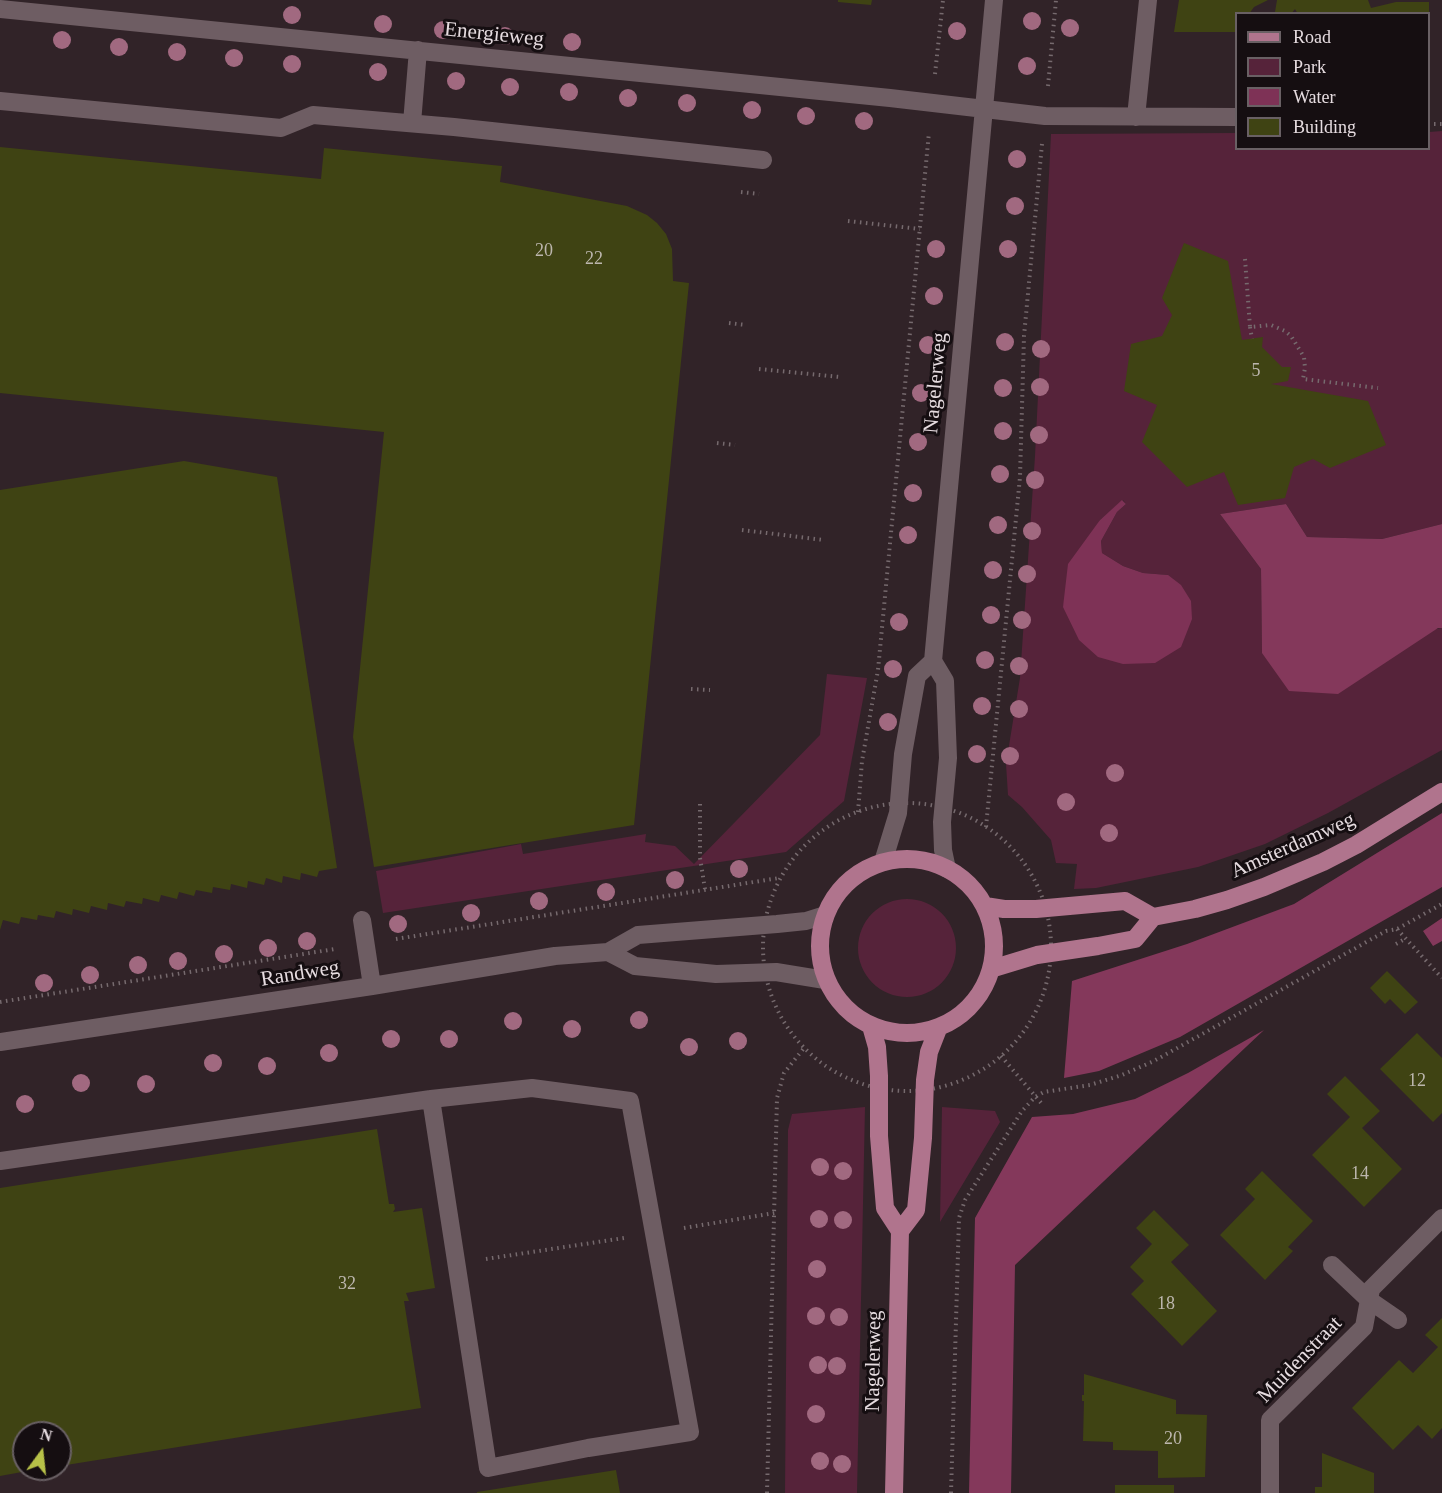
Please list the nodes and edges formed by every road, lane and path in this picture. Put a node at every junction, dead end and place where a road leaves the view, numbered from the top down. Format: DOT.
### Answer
graph roads {
  1 [pos="943,0"];
  2 [pos="994,0"];
  3 [pos="1056,0"];
  4 [pos="1148,0"];
  5 [pos="0,9"];
  6 [pos="418,50"];
  7 [pos="935,75"];
  8 [pos="1048,87"];
  9 [pos="0,101"];
  10 [pos="983,110"];
  11 [pos="1136,117"];
  12 [pos="1235,117"];
  13 [pos="412,123"];
  14 [pos="929,133"];
  15 [pos="1043,133"];
  16 [pos="763,160"];
  17 [pos="741,192"];
  18 [pos="759,194"];
  19 [pos="848,220"];
  20 [pos="920,229"];
  21 [pos="1245,259"];
  22 [pos="729,323"];
  23 [pos="746,325"];
  24 [pos="1250,327"];
  25 [pos="1252,339"];
  26 [pos="759,369"];
  27 [pos="840,377"];
  28 [pos="1378,388"];
  29 [pos="717,443"];
  30 [pos="735,445"];
  31 [pos="742,531"];
  32 [pos="824,540"];
  33 [pos="933,661"];
  34 [pos="692,689"];
  35 [pos="710,690"];
  36 [pos="1442,792"];
  37 [pos="700,804"];
  38 [pos="883,862"];
  39 [pos="947,868"];
  40 [pos="780,878"];
  41 [pos="705,890"];
  42 [pos="1041,894"];
  43 [pos="1442,904"];
  44 [pos="985,906"];
  45 [pos="767,911"];
  46 [pos="825,915"];
  47 [pos="1153,917"];
  48 [pos="362,920"];
  49 [pos="1397,929"];
  50 [pos="401,938"];
  51 [pos="1405,939"];
  52 [pos="1396,944"];
  53 [pos="330,950"];
  54 [pos="608,952"];
  55 [pos="991,969"];
  56 [pos="1049,970"];
  57 [pos="1442,978"];
  58 [pos="825,980"];
  59 [pos="372,986"];
  60 [pos="769,988"];
  61 [pos="0,1002"];
  62 [pos="871,1026"];
  63 [pos="938,1029"];
  64 [pos="0,1042"];
  65 [pos="804,1048"];
  66 [pos="1001,1056"];
  67 [pos="865,1085"];
  68 [pos="939,1088"];
  69 [pos="1035,1097"];
  70 [pos="431,1099"];
  71 [pos="1042,1104"];
  72 [pos="0,1161"];
  73 [pos="775,1213"];
  74 [pos="1442,1218"];
  75 [pos="900,1231"];
  76 [pos="654,1233"];
  77 [pos="456,1264"];
  78 [pos="1332,1265"];
  79 [pos="1369,1300"];
  80 [pos="1398,1320"];
  81 [pos="767,1493"];
  82 [pos="894,1493"];
  83 [pos="951,1493"];
  84 [pos="1270,1493"];
  1 -- 7 [label="path"];
  2 -- 10 [label="street, Nagelerweg"];
  3 -- 8 [label="path"];
  4 -- 11 [label="street"];
  5 -- 6 [label="street, Energieweg"];
  6 -- 10 [label="street, Energieweg"];
  6 -- 13 [label="street"];
  9 -- 13 [label="street"];
  10 -- 11 [label="street"];
  10 -- 33 [label="street, Nagelerweg"];
  11 -- 12 [label="street"];
  13 -- 16 [label="street"];
  14 -- 20 [label="path"];
  15 -- 42 [label="path"];
  17 -- 18 [label="path"];
  19 -- 20 [label="path"];
  20 -- 40 [label="path"];
  21 -- 24 [label="path"];
  22 -- 23 [label="path"];
  24 -- 25 [label="path"];
  24 -- 28 [label="path"];
  26 -- 27 [label="path"];
  29 -- 30 [label="path"];
  31 -- 32 [label="path"];
  33 -- 38 [label="street"];
  33 -- 39 [label="street, Nagelerweg"];
  34 -- 35 [label="path"];
  36 -- 47 [label="main road, Amsterdamweg"];
  37 -- 41 [label="path"];
  38 -- 39 [label="main road"];
  38 -- 46 [label="main road"];
  39 -- 44 [label="main road"];
  40 -- 41 [label="path"];
  40 -- 45 [label="path"];
  41 -- 50 [label="path"];
  43 -- 49 [label="path"];
  44 -- 47 [label="main road"];
  44 -- 55 [label="main road"];
  46 -- 54 [label="street, Randweg"];
  46 -- 58 [label="main road"];
  47 -- 55 [label="main road"];
  48 -- 59 [label="street"];
  49 -- 51 [label="path"];
  49 -- 69 [label="path"];
  51 -- 52 [label="path"];
  51 -- 57 [label="path"];
  53 -- 61 [label="path"];
  54 -- 58 [label="street"];
  54 -- 59 [label="street, Randweg"];
  55 -- 63 [label="main road"];
  56 -- 66 [label="path"];
  58 -- 62 [label="main road"];
  59 -- 64 [label="street, Randweg"];
  60 -- 65 [label="path"];
  62 -- 63 [label="main road"];
  62 -- 75 [label="main road"];
  63 -- 75 [label="main road"];
  65 -- 67 [label="path"];
  65 -- 73 [label="path"];
  66 -- 68 [label="path"];
  66 -- 69 [label="path"];
  69 -- 71 [label="path"];
  69 -- 83 [label="path"];
  70 -- 72 [label="street"];
  70 -- 76 [label="street"];
  70 -- 77 [label="street"];
  73 -- 76 [label="path"];
  73 -- 81 [label="path"];
  74 -- 79 [label="street, Muidenstraat"];
  75 -- 82 [label="main road, Nagelerweg"];
  76 -- 77 [label="path"];
  76 -- 77 [label="street"];
  78 -- 79 [label="street"];
  79 -- 80 [label="street"];
  79 -- 84 [label="street, Muidenstraat"];
}
